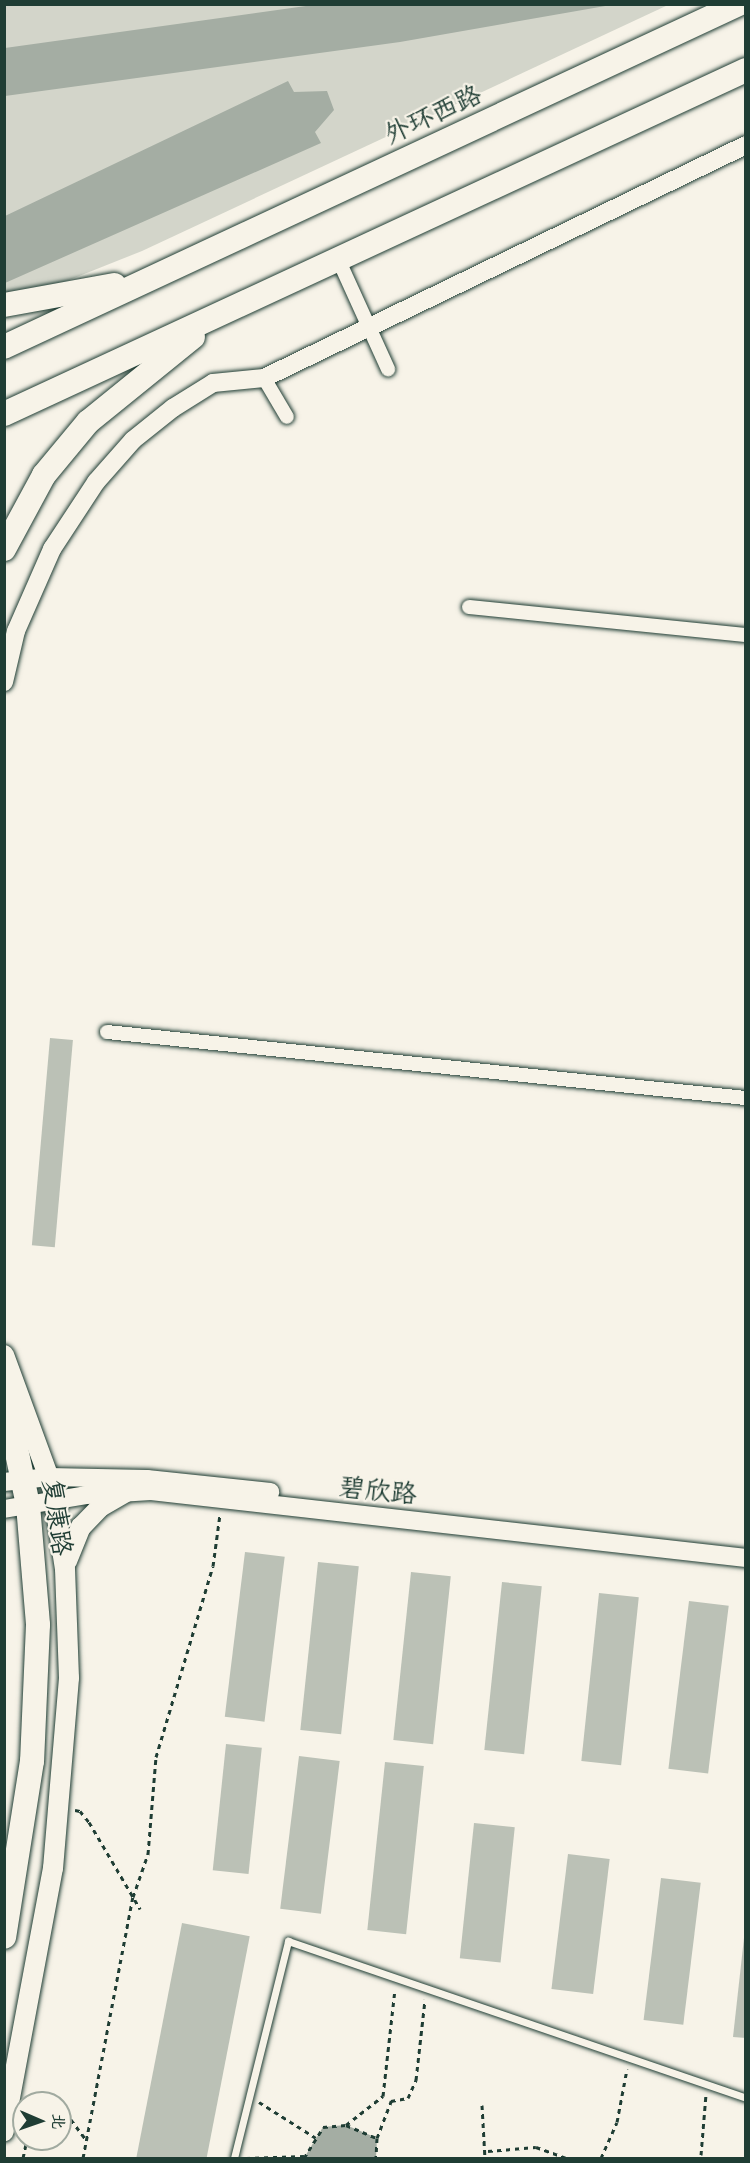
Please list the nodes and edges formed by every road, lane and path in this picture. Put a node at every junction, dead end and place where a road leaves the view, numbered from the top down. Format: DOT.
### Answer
graph roads {
  1 [pos="739,4"];
  2 [pos="746,70"];
  3 [pos="746,145"];
  4 [pos="339,261"];
  5 [pos="152,278"];
  6 [pos="4,306"];
  7 [pos="226,311"];
  8 [pos="366,327"];
  9 [pos="4,347"];
  10 [pos="388,369"];
  11 [pos="264,378"];
  12 [pos="4,414"];
  13 [pos="287,417"];
  14 [pos="4,549"];
  15 [pos="469,607"];
  16 [pos="746,635"];
  17 [pos="4,682"];
  18 [pos="107,1032"];
  19 [pos="746,1098"];
  20 [pos="4,1355"];
  21 [pos="4,1392"];
  22 [pos="52,1488"];
  23 [pos="126,1492"];
  24 [pos="15,1499"];
  25 [pos="222,1499"];
  26 [pos="746,1546"];
  27 [pos="746,1558"];
  28 [pos="65,1569"];
  29 [pos="80,1810"];
  30 [pos="133,1897"];
  31 [pos="140,1909"];
  32 [pos="4,1937"];
  33 [pos="397,1978"];
  34 [pos="426,1988"];
  35 [pos="629,2058"];
  36 [pos="706,2085"];
  37 [pos="383,2096"];
  38 [pos="249,2097"];
  39 [pos="746,2098"];
  40 [pos="391,2102"];
  41 [pos="482,2105"];
  42 [pos="72,2121"];
  43 [pos="346,2125"];
  44 [pos="4,2131"];
  45 [pos="316,2138"];
  46 [pos="377,2138"];
  47 [pos="87,2141"];
  48 [pos="488,2151"];
  49 [pos="701,2155"];
  50 [pos="304,2157"];
  51 [pos="83,2158"];
  52 [pos="234,2158"];
  53 [pos="241,2158"];
  54 [pos="376,2158"];
  55 [pos="485,2158"];
  56 [pos="566,2158"];
  57 [pos="601,2158"];
  1 -- 5 [label="highway, 外环西路"];
  2 -- 4 [label="highway"];
  3 -- 8 [label="street"];
  4 -- 7 [label="highway"];
  4 -- 8 [label="street"];
  5 -- 6 [label="highway"];
  5 -- 9 [label="highway"];
  7 -- 12 [label="highway"];
  7 -- 14 [label="highway"];
  8 -- 10 [label="street"];
  8 -- 11 [label="street"];
  11 -- 13 [label="street"];
  11 -- 17 [label="street"];
  15 -- 16 [label="street"];
  18 -- 19 [label="street"];
  20 -- 22 [label="main road"];
  21 -- 24 [label="highway, 复康路"];
  22 -- 23 [label="street, 碧欣路"];
  22 -- 24 [label="street, 碧欣路"];
  22 -- 24 [label="street, 碧欣路"];
  22 -- 26 [label="street, 碧欣路"];
  22 -- 28 [label="main road"];
  23 -- 25 [label="street, 碧欣路"];
  23 -- 28 [label="main road"];
  24 -- 32 [label="highway, 复康路"];
  25 -- 27 [label="street, 碧欣路"];
  25 -- 30 [label="path"];
  28 -- 44 [label="main road"];
  29 -- 30 [label="path"];
  30 -- 31 [label="path"];
  30 -- 47 [label="path"];
  33 -- 34 [label="lane"];
  33 -- 37 [label="path"];
  33 -- 38 [label="lane"];
  34 -- 35 [label="lane"];
  34 -- 40 [label="path"];
  35 -- 36 [label="lane"];
  35 -- 57 [label="path"];
  36 -- 39 [label="lane"];
  36 -- 49 [label="path"];
  37 -- 40 [label="path"];
  37 -- 43 [label="path"];
  38 -- 45 [label="path"];
  38 -- 52 [label="lane"];
  40 -- 46 [label="path"];
  41 -- 48 [label="path"];
  42 -- 47 [label="path"];
  43 -- 45 [label="path"];
  43 -- 46 [label="path"];
  45 -- 50 [label="path"];
  46 -- 54 [label="path"];
  47 -- 51 [label="path"];
  48 -- 55 [label="path"];
  48 -- 56 [label="path"];
  50 -- 53 [label="path"];
}
